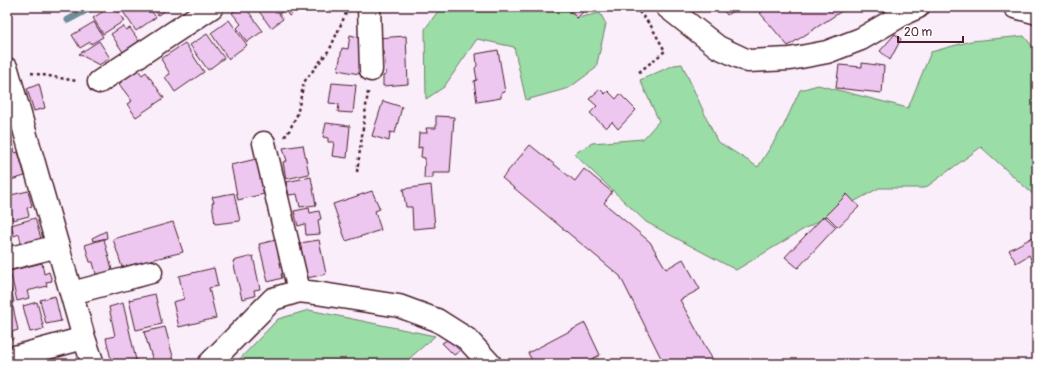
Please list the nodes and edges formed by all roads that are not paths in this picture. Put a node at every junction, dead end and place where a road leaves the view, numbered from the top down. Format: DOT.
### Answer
graph roads {
  1 [pos="212,7"];
  2 [pos="369,7"];
  3 [pos="667,7"];
  4 [pos="918,7"];
  5 [pos="1015,7"];
  6 [pos="1037,13"];
  7 [pos="371,70"];
  8 [pos="17,71"];
  9 [pos="99,82"];
  10 [pos="14,124"];
  11 [pos="264,143"];
  12 [pos="58,246"];
  13 [pos="7,259"];
  14 [pos="151,272"];
  15 [pos="299,291"];
  16 [pos="72,293"];
  17 [pos="84,338"];
  18 [pos="7,359"];
  19 [pos="93,364"];
  20 [pos="209,364"];
  21 [pos="490,364"];
  1 -- 9 [label="street"];
  2 -- 7 [label="street"];
  3 -- 4 [label="street"];
  5 -- 6 [label="street"];
  8 -- 10 [label="street"];
  10 -- 12 [label="street"];
  11 -- 15 [label="street"];
  12 -- 13 [label="street"];
  12 -- 16 [label="street"];
  14 -- 16 [label="street"];
  15 -- 20 [label="street"];
  15 -- 21 [label="street"];
  16 -- 17 [label="street"];
  17 -- 18 [label="street"];
  17 -- 19 [label="street"];
}
